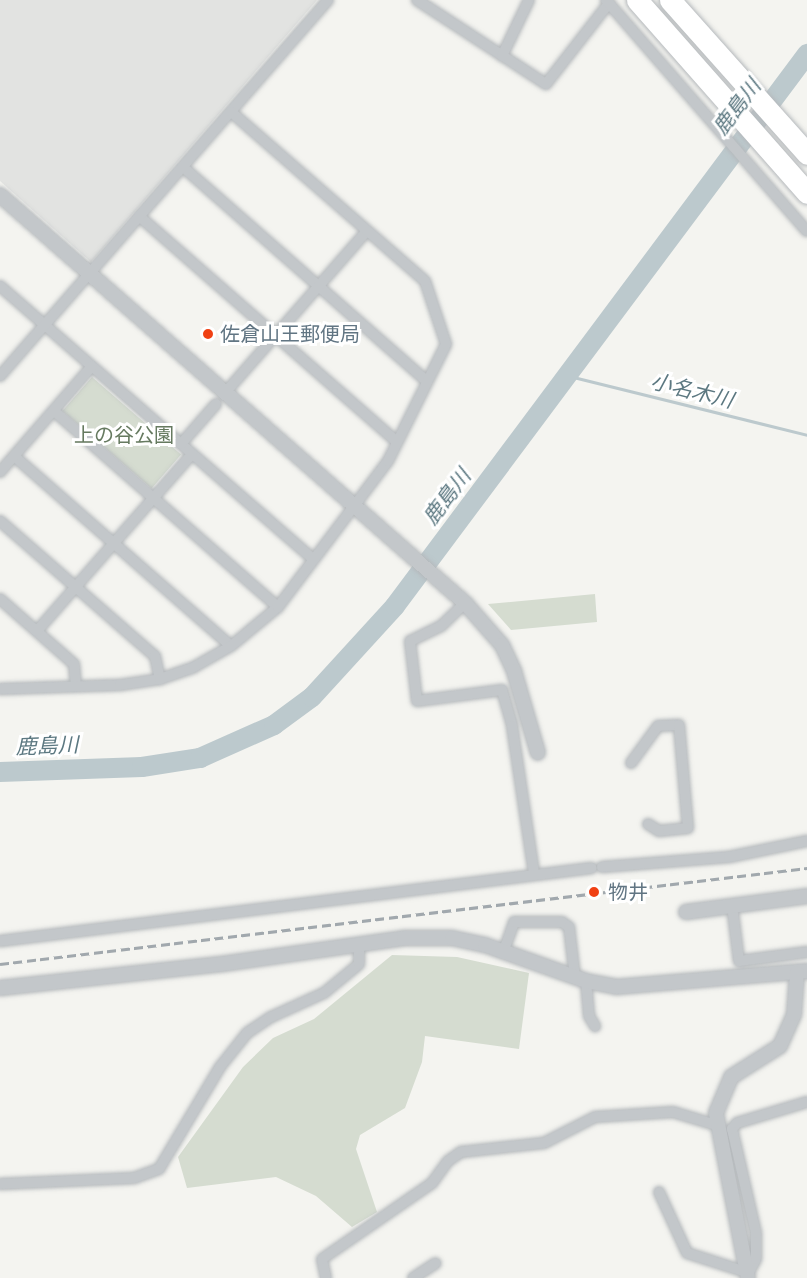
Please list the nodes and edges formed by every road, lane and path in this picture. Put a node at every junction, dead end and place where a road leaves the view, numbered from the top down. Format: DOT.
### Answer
graph roads {
  1 [pos="328,0"];
  2 [pos="417,0"];
  3 [pos="529,0"];
  4 [pos="637,0"];
  5 [pos="670,0"];
  6 [pos="608,2"];
  7 [pos="502,56"];
  8 [pos="231,112"];
  9 [pos="807,154"];
  10 [pos="183,167"];
  11 [pos="807,193"];
  12 [pos="0,195"];
  13 [pos="139,216"];
  14 [pos="367,231"];
  15 [pos="807,231"];
  16 [pos="89,273"];
  17 [pos="0,286"];
  18 [pos="319,286"];
  19 [pos="45,325"];
  20 [pos="275,336"];
  21 [pos="92,366"];
  22 [pos="0,376"];
  23 [pos="428,381"];
  24 [pos="225,393"];
  25 [pos="216,404"];
  26 [pos="54,411"];
  27 [pos="397,442"];
  28 [pos="181,444"];
  29 [pos="192,454"];
  30 [pos="14,456"];
  31 [pos="0,472"];
  32 [pos="153,498"];
  33 [pos="352,504"];
  34 [pos="0,521"];
  35 [pos="114,544"];
  36 [pos="313,560"];
  37 [pos="76,587"];
  38 [pos="0,598"];
  39 [pos="465,603"];
  40 [pos="278,607"];
  41 [pos="37,631"];
  42 [pos="231,646"];
  43 [pos="160,679"];
  44 [pos="76,685"];
  45 [pos="0,689"];
  46 [pos="538,753"];
  47 [pos="631,764"];
  48 [pos="648,824"];
  49 [pos="807,841"];
  50 [pos="534,873"];
  51 [pos="807,896"];
  52 [pos="732,905"];
  53 [pos="686,912"];
  54 [pos="0,941"];
  55 [pos="359,943"];
  56 [pos="504,950"];
  57 [pos="807,952"];
  58 [pos="802,972"];
  59 [pos="581,979"];
  60 [pos="0,988"];
  61 [pos="595,1026"];
  62 [pos="807,1102"];
  63 [pos="624,1104"];
  64 [pos="612,1115"];
  65 [pos="717,1125"];
  66 [pos="0,1184"];
  67 [pos="659,1192"];
  68 [pos="436,1263"];
  69 [pos="747,1275"];
  70 [pos="326,1278"];
  71 [pos="413,1278"];
  1 -- 8 [label="street"];
  2 -- 7 [label="street"];
  3 -- 7 [label="street"];
  4 -- 11 [label="highway"];
  5 -- 9 [label="highway"];
  6 -- 7 [label="street"];
  6 -- 15 [label="street"];
  8 -- 10 [label="street"];
  8 -- 14 [label="street"];
  10 -- 13 [label="street"];
  10 -- 18 [label="street"];
  12 -- 16 [label="street"];
  13 -- 16 [label="street"];
  13 -- 20 [label="street"];
  14 -- 18 [label="street"];
  14 -- 23 [label="street"];
  16 -- 19 [label="street"];
  16 -- 24 [label="street"];
  17 -- 19 [label="street"];
  18 -- 20 [label="street"];
  18 -- 23 [label="street"];
  19 -- 21 [label="street"];
  19 -- 22 [label="street"];
  20 -- 24 [label="street"];
  20 -- 27 [label="street"];
  21 -- 26 [label="street"];
  21 -- 28 [label="street"];
  23 -- 27 [label="street"];
  24 -- 33 [label="street"];
  25 -- 28 [label="street"];
  26 -- 30 [label="street"];
  26 -- 32 [label="street"];
  27 -- 33 [label="street"];
  28 -- 29 [label="street"];
  29 -- 32 [label="street"];
  29 -- 36 [label="street"];
  30 -- 31 [label="street"];
  30 -- 35 [label="street"];
  32 -- 35 [label="street"];
  32 -- 40 [label="street"];
  33 -- 36 [label="street"];
  33 -- 39 [label="street"];
  34 -- 37 [label="street"];
  35 -- 37 [label="street"];
  35 -- 42 [label="street"];
  36 -- 40 [label="street"];
  37 -- 41 [label="street"];
  37 -- 43 [label="street"];
  38 -- 41 [label="street"];
  39 -- 46 [label="street"];
  39 -- 50 [label="street"];
  40 -- 42 [label="street"];
  41 -- 44 [label="street"];
  42 -- 43 [label="street"];
  43 -- 44 [label="street"];
  44 -- 45 [label="street"];
  47 -- 48 [label="street"];
  49 -- 50 [label="street"];
  50 -- 54 [label="street"];
  51 -- 52 [label="street"];
  52 -- 53 [label="street"];
  52 -- 57 [label="street"];
  55 -- 56 [label="street"];
  55 -- 60 [label="street"];
  55 -- 66 [label="street"];
  56 -- 59 [label="street"];
  56 -- 59 [label="street"];
  58 -- 59 [label="street"];
  58 -- 65 [label="street"];
  59 -- 61 [label="street"];
  62 -- 69 [label="street"];
  63 -- 64 [label="street"];
  64 -- 65 [label="street"];
  64 -- 70 [label="street"];
  65 -- 69 [label="street"];
  67 -- 69 [label="street"];
  68 -- 71 [label="street"];
}
